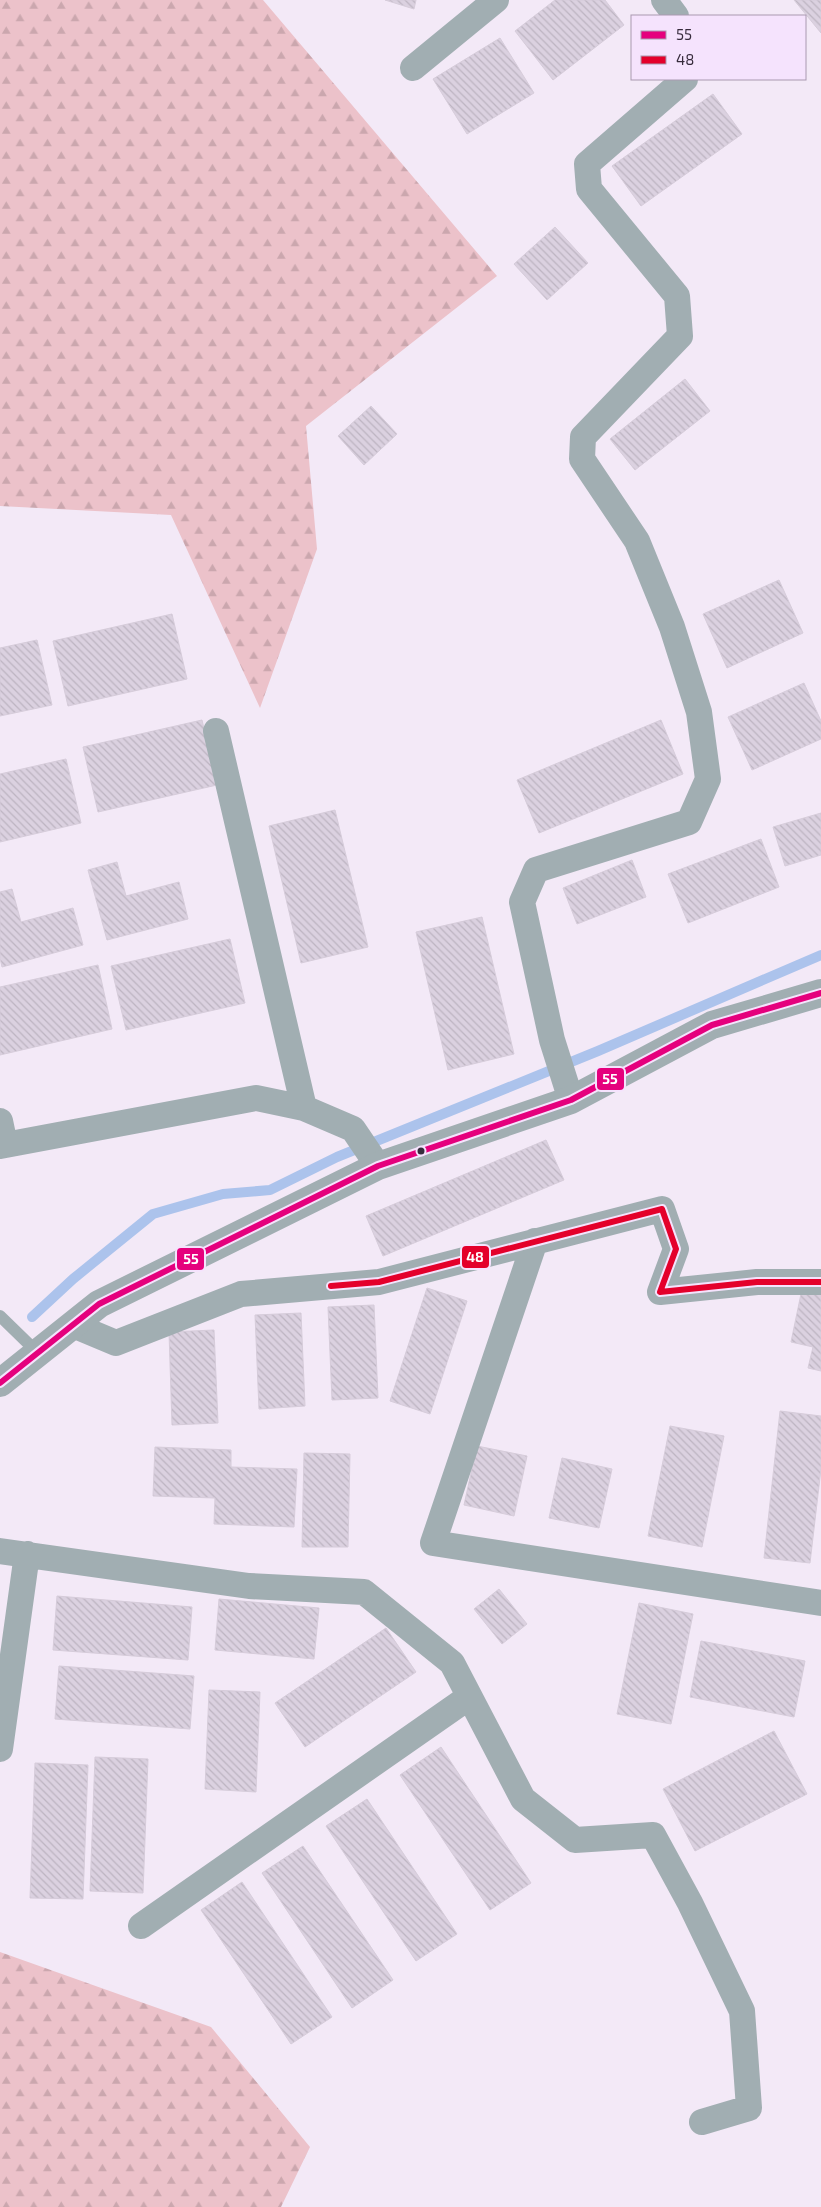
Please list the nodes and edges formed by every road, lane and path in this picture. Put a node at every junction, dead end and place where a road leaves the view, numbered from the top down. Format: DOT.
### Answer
graph roads {
  1 [pos="496,0"];
  2 [pos="664,0"];
  3 [pos="675,15"];
  4 [pos="413,68"];
  5 [pos="684,80"];
  6 [pos="216,731"];
  7 [pos="821,994"];
  8 [pos="571,1100"];
  9 [pos="304,1108"];
  10 [pos="2,1137"];
  11 [pos="377,1165"];
  12 [pos="535,1241"];
  13 [pos="821,1282"];
  14 [pos="0,1316"];
  15 [pos="73,1325"];
  16 [pos="38,1353"];
  17 [pos="0,1383"];
  18 [pos="0,1550"];
  19 [pos="27,1554"];
  20 [pos="821,1602"];
  21 [pos="469,1697"];
  22 [pos="0,1750"];
  23 [pos="141,1926"];
  24 [pos="702,2122"];
  1 -- 4 [label="street"];
  2 -- 3 [label="street"];
  5 -- 8 [label="street"];
  6 -- 9 [label="street"];
  7 -- 8 [label="street"];
  8 -- 11 [label="street"];
  9 -- 10 [label="street"];
  9 -- 11 [label="street"];
  11 -- 15 [label="street"];
  12 -- 13 [label="street"];
  12 -- 15 [label="street"];
  12 -- 20 [label="street"];
  14 -- 16 [label="lane"];
  15 -- 16 [label="street"];
  16 -- 17 [label="street"];
  18 -- 19 [label="street"];
  19 -- 21 [label="street"];
  19 -- 22 [label="street"];
  21 -- 23 [label="street"];
  21 -- 24 [label="street"];
}
